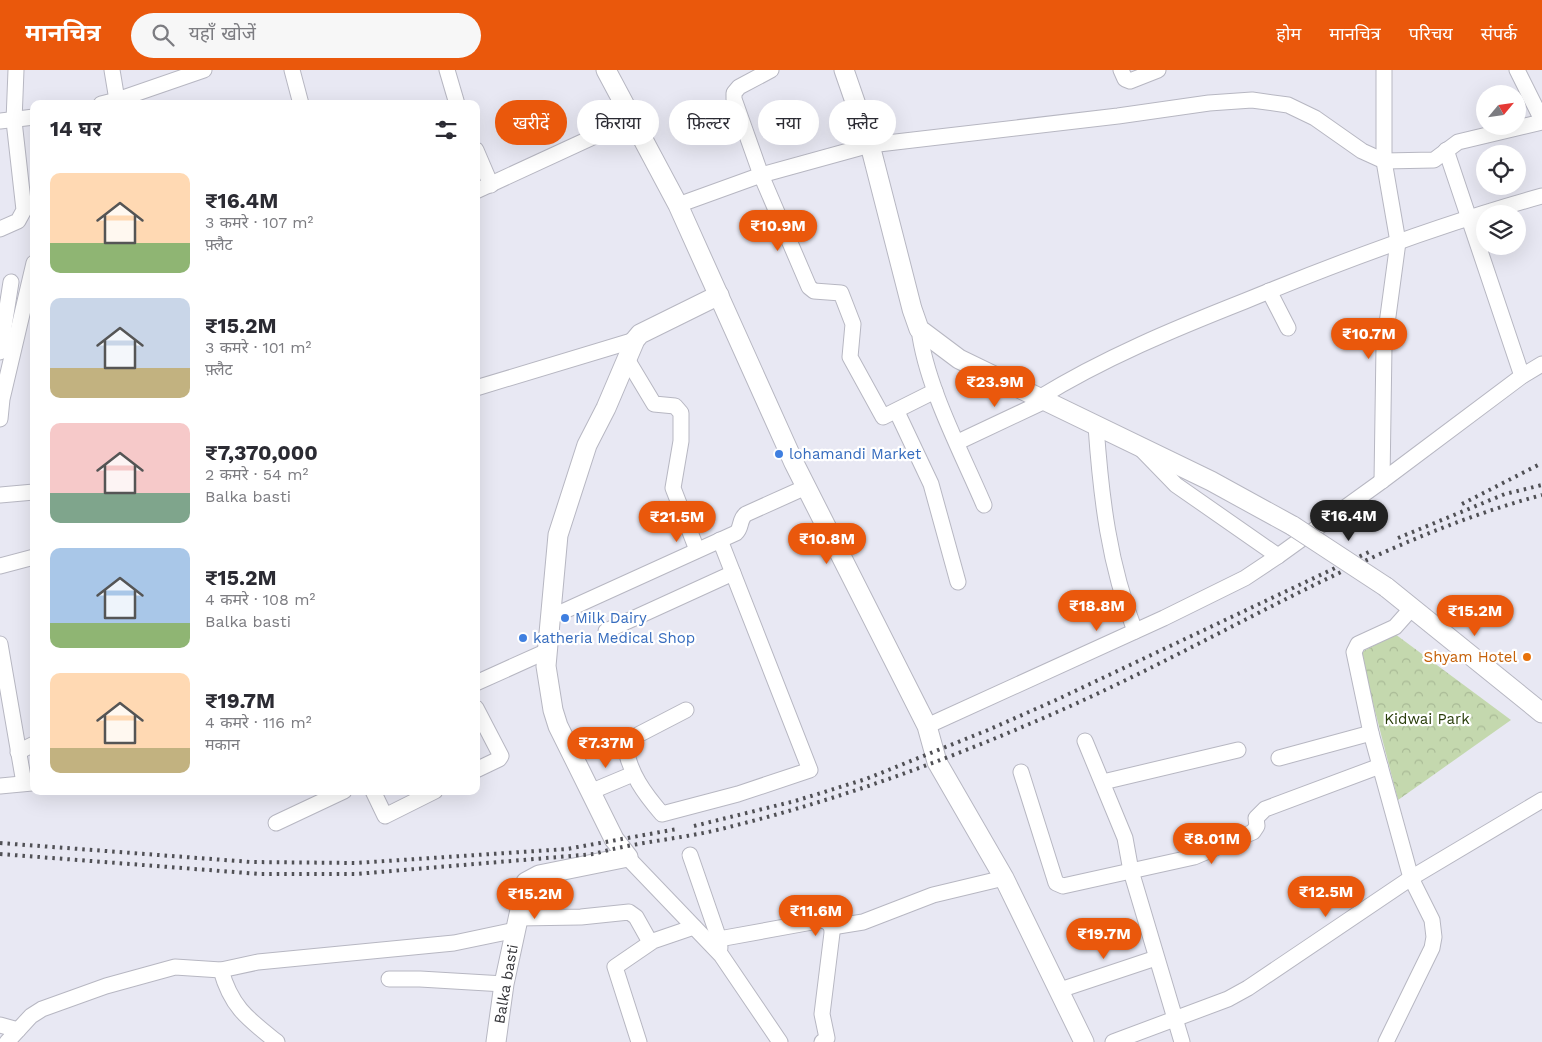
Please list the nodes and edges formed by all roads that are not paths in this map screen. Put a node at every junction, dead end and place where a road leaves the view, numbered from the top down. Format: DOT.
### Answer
graph roads {
  1 [pos="16,70"];
  2 [pos="112,70"];
  3 [pos="204,70"];
  4 [pos="292,70"];
  5 [pos="447,70"];
  6 [pos="606,70"];
  7 [pos="771,70"];
  8 [pos="844,70"];
  9 [pos="1121,70"];
  10 [pos="1158,70"];
  11 [pos="1384,70"];
  12 [pos="1517,70"];
  13 [pos="117,100"];
  14 [pos="300,100"];
  15 [pos="456,100"];
  16 [pos="622,100"];
  17 [pos="854,100"];
  18 [pos="7,121"];
  19 [pos="30,121"];
  20 [pos="1542,121"];
  21 [pos="896,142"];
  22 [pos="577,145"];
  23 [pos="646,145"];
  24 [pos="870,145"];
  25 [pos="1446,150"];
  26 [pos="480,159"];
  27 [pos="1384,161"];
  28 [pos="761,175"];
  29 [pos="491,185"];
  30 [pos="480,189"];
  31 [pos="1542,196"];
  32 [pos="678,205"];
  33 [pos="1469,216"];
  34 [pos="0,229"];
  35 [pos="1398,242"];
  36 [pos="5,283"];
  37 [pos="30,283"];
  38 [pos="1269,291"];
  39 [pos="719,295"];
  40 [pos="1288,328"];
  41 [pos="919,329"];
  42 [pos="2,334"];
  43 [pos="635,340"];
  44 [pos="0,352"];
  45 [pos="627,359"];
  46 [pos="1542,364"];
  47 [pos="1522,376"];
  48 [pos="480,387"];
  49 [pos="935,391"];
  50 [pos="1042,400"];
  51 [pos="897,412"];
  52 [pos="0,419"];
  53 [pos="1096,426"];
  54 [pos="958,442"];
  55 [pos="1139,447"];
  56 [pos="1382,482"];
  57 [pos="806,487"];
  58 [pos="30,492"];
  59 [pos="0,495"];
  60 [pos="984,505"];
  61 [pos="720,540"];
  62 [pos="698,550"];
  63 [pos="1278,556"];
  64 [pos="30,558"];
  65 [pos="0,566"];
  66 [pos="733,573"];
  67 [pos="958,582"];
  68 [pos="1411,609"];
  69 [pos="551,617"];
  70 [pos="606,631"];
  71 [pos="1135,631"];
  72 [pos="0,644"];
  73 [pos="547,651"];
  74 [pos="480,681"];
  75 [pos="686,710"];
  76 [pos="1542,713"];
  77 [pos="480,716"];
  78 [pos="927,726"];
  79 [pos="1371,733"];
  80 [pos="1085,742"];
  81 [pos="1238,750"];
  82 [pos="24,758"];
  83 [pos="1279,758"];
  84 [pos="1380,766"];
  85 [pos="480,768"];
  86 [pos="1021,772"];
  87 [pos="633,774"];
  88 [pos="1103,782"];
  89 [pos="17,784"];
  90 [pos="590,792"];
  91 [pos="326,795"];
  92 [pos="375,795"];
  93 [pos="427,795"];
  94 [pos="313,798"];
  95 [pos="1542,800"];
  96 [pos="276,823"];
  97 [pos="690,855"];
  98 [pos="628,858"];
  99 [pos="1131,871"];
  100 [pos="1004,878"];
  101 [pos="1411,878"];
  102 [pos="517,924"];
  103 [pos="694,927"];
  104 [pos="832,927"];
  105 [pos="719,939"];
  106 [pos="650,942"];
  107 [pos="721,955"];
  108 [pos="1156,958"];
  109 [pos="221,970"];
  110 [pos="388,979"];
  111 [pos="504,984"];
  112 [pos="1060,990"];
  113 [pos="1176,1019"];
  114 [pos="1,1025"];
  115 [pos="18,1030"];
  116 [pos="7,1042"];
  117 [pos="277,1042"];
  118 [pos="496,1042"];
  119 [pos="639,1042"];
  120 [pos="780,1042"];
  121 [pos="822,1042"];
  122 [pos="1084,1042"];
  123 [pos="1113,1042"];
  124 [pos="1182,1042"];
  125 [pos="1386,1042"];
  1 -- 18 [label="street"];
  2 -- 13 [label="street"];
  3 -- 13 [label="street"];
  4 -- 14 [label="street"];
  5 -- 15 [label="street"];
  6 -- 16 [label="street"];
  7 -- 28 [label="street"];
  8 -- 17 [label="street"];
  9 -- 10 [label="street"];
  11 -- 27 [label="street"];
  12 -- 20 [label="street"];
  18 -- 19 [label="street"];
  18 -- 34 [label="street"];
  20 -- 25 [label="street"];
  21 -- 27 [label="street"];
  22 -- 29 [label="street"];
  23 -- 32 [label="street"];
  24 -- 28 [label="street"];
  24 -- 41 [label="street"];
  25 -- 27 [label="street"];
  25 -- 33 [label="street"];
  26 -- 29 [label="street"];
  27 -- 35 [label="street"];
  28 -- 32 [label="street"];
  28 -- 51 [label="street"];
  29 -- 30 [label="street"];
  31 -- 33 [label="street"];
  32 -- 39 [label="street"];
  33 -- 35 [label="street"];
  33 -- 47 [label="street"];
  35 -- 38 [label="street"];
  35 -- 56 [label="street"];
  36 -- 37 [label="street"];
  36 -- 42 [label="street"];
  37 -- 52 [label="street"];
  38 -- 40 [label="street"];
  38 -- 50 [label="street"];
  39 -- 43 [label="street"];
  39 -- 57 [label="street"];
  41 -- 49 [label="street"];
  41 -- 50 [label="street"];
  42 -- 44 [label="street"];
  43 -- 45 [label="street"];
  43 -- 48 [label="street"];
  45 -- 62 [label="street"];
  45 -- 69 [label="street"];
  46 -- 47 [label="street"];
  47 -- 56 [label="street"];
  49 -- 51 [label="street"];
  49 -- 54 [label="street"];
  50 -- 53 [label="street"];
  50 -- 54 [label="street"];
  51 -- 67 [label="street"];
  53 -- 55 [label="street"];
  53 -- 71 [label="street"];
  54 -- 60 [label="street"];
  55 -- 63 [label="street"];
  55 -- 68 [label="street, bridge"];
  56 -- 63 [label="street"];
  57 -- 61 [label="street"];
  57 -- 78 [label="street"];
  58 -- 59 [label="street"];
  61 -- 62 [label="street"];
  61 -- 66 [label="street"];
  62 -- 69 [label="street"];
  63 -- 71 [label="street"];
  64 -- 65 [label="street"];
  66 -- 70 [label="street"];
  66 -- 87 [label="street"];
  68 -- 76 [label="street"];
  68 -- 79 [label="street"];
  69 -- 73 [label="street"];
  71 -- 78 [label="street"];
  72 -- 82 [label="street"];
  73 -- 74 [label="street"];
  73 -- 90 [label="street"];
  75 -- 87 [label="street"];
  77 -- 85 [label="street"];
  78 -- 100 [label="street"];
  79 -- 83 [label="street"];
  79 -- 84 [label="street"];
  80 -- 88 [label="street"];
  81 -- 88 [label="street"];
  82 -- 89 [label="street"];
  84 -- 99 [label="street"];
  84 -- 101 [label="street"];
  86 -- 99 [label="street"];
  87 -- 90 [label="street"];
  88 -- 99 [label="street"];
  90 -- 98 [label="street"];
  91 -- 94 [label="street"];
  92 -- 93 [label="street"];
  94 -- 96 [label="street"];
  95 -- 101 [label="street"];
  97 -- 105 [label="street"];
  98 -- 102 [label="street, Balka basti"];
  98 -- 103 [label="street"];
  99 -- 108 [label="street"];
  100 -- 104 [label="street"];
  100 -- 112 [label="street"];
  101 -- 113 [label="street"];
  101 -- 125 [label="street"];
  102 -- 106 [label="street"];
  102 -- 109 [label="street"];
  102 -- 111 [label="street, Balka basti"];
  103 -- 106 [label="street"];
  103 -- 107 [label="street"];
  104 -- 105 [label="street"];
  104 -- 121 [label="street"];
  105 -- 107 [label="street"];
  106 -- 119 [label="street"];
  107 -- 120 [label="street"];
  108 -- 112 [label="street"];
  108 -- 113 [label="street"];
  109 -- 115 [label="street"];
  109 -- 117 [label="street"];
  110 -- 111 [label="street"];
  111 -- 118 [label="street, Balka basti"];
  112 -- 122 [label="street"];
  113 -- 123 [label="street"];
  113 -- 124 [label="street"];
  114 -- 115 [label="street"];
  115 -- 116 [label="street"];
}
